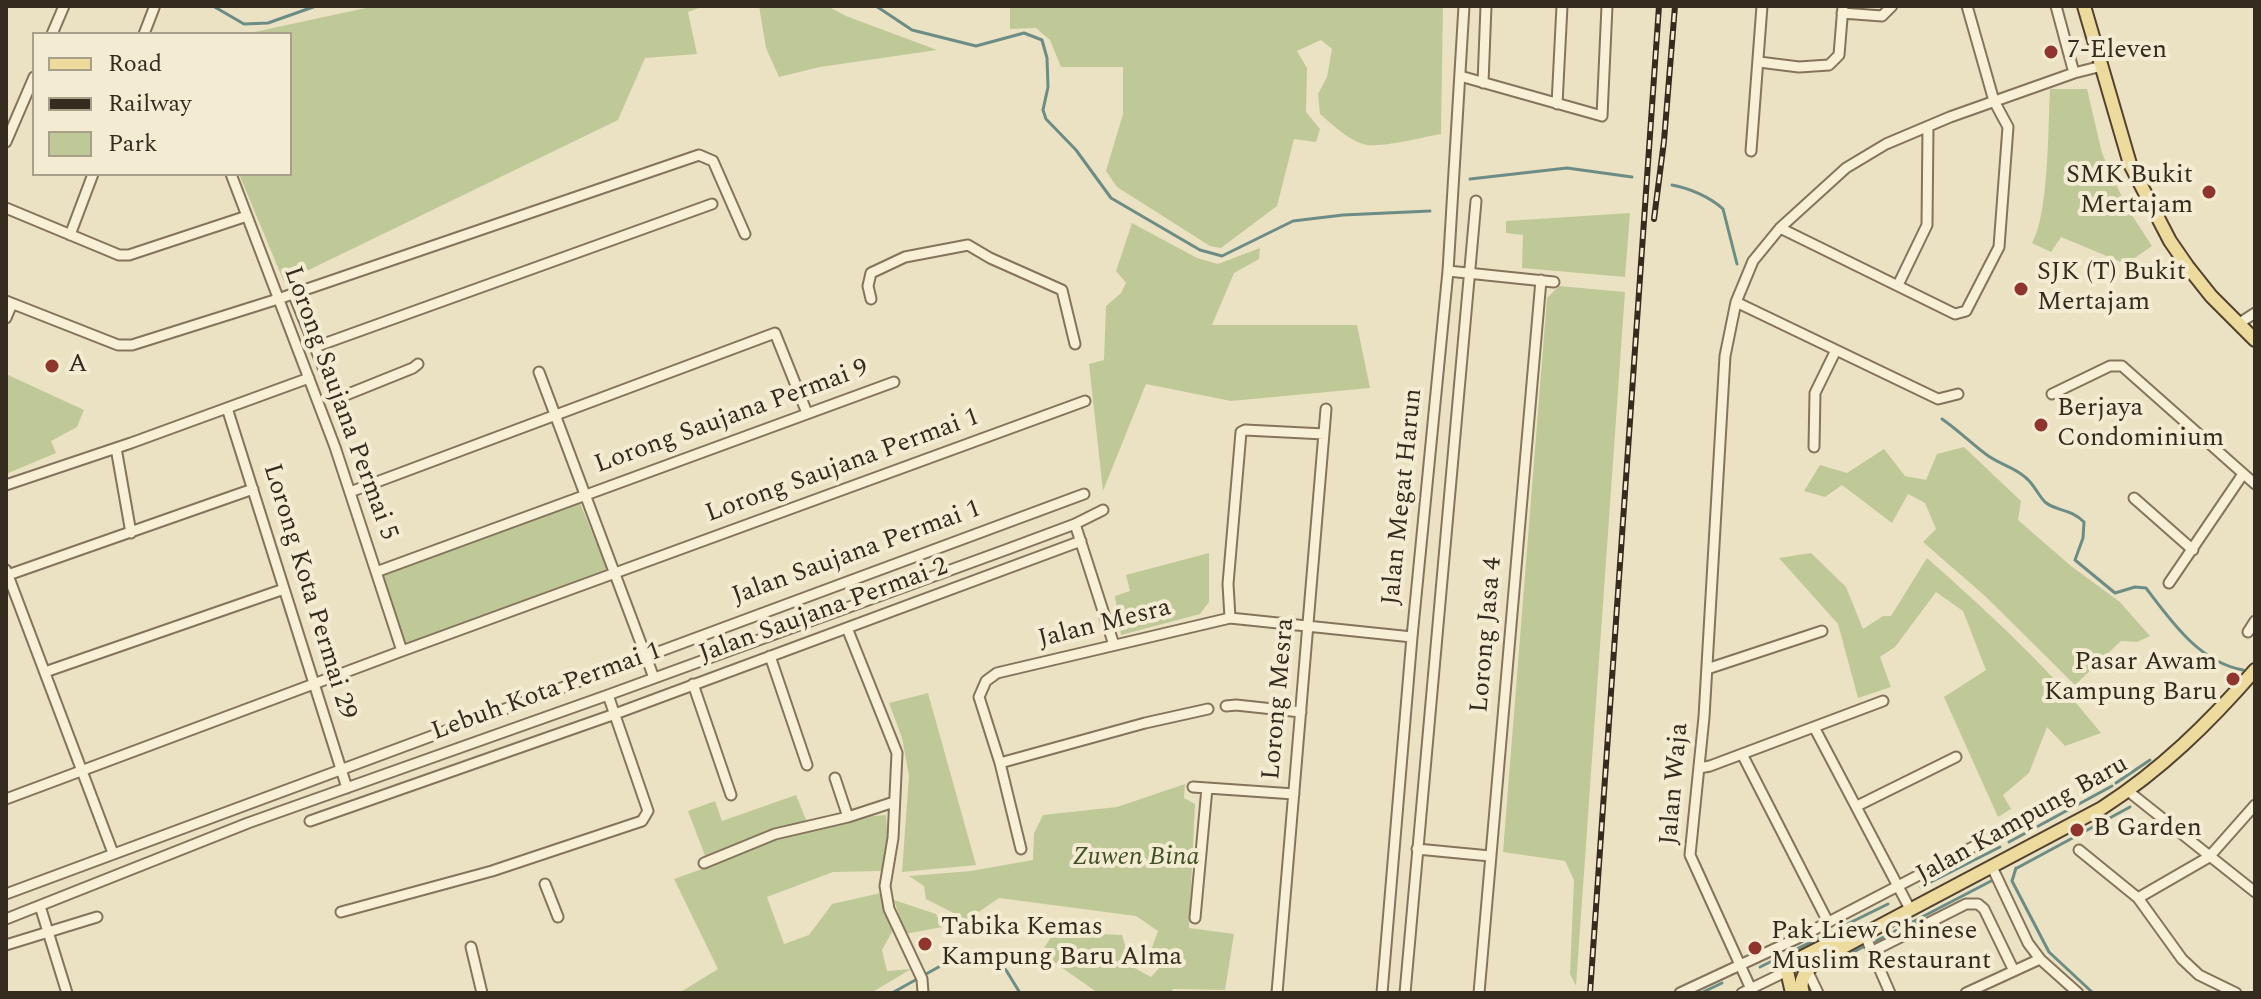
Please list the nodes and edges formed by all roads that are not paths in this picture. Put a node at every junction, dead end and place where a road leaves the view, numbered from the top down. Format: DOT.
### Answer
graph roads {
  1 [pos="64,6"];
  2 [pos="1464,6"];
  3 [pos="1486,6"];
  4 [pos="1562,6"];
  5 [pos="1607,6"];
  6 [pos="1762,6"];
  7 [pos="1892,6"];
  8 [pos="1967,6"];
  9 [pos="2056,6"];
  10 [pos="2084,6"];
  11 [pos="154,8"];
  12 [pos="1843,10"];
  13 [pos="53,32"];
  14 [pos="145,32"];
  15 [pos="1759,62"];
  16 [pos="2102,66"];
  17 [pos="2074,73"];
  18 [pos="1460,76"];
  19 [pos="32,82"];
  20 [pos="1483,83"];
  21 [pos="1994,101"];
  22 [pos="1557,104"];
  23 [pos="1928,127"];
  24 [pos="6,142"];
  25 [pos="1751,151"];
  26 [pos="92,176"];
  27 [pos="232,176"];
  28 [pos="1476,201"];
  29 [pos="712,204"];
  30 [pos="6,208"];
  31 [pos="247,216"];
  32 [pos="1780,228"];
  33 [pos="745,234"];
  34 [pos="70,235"];
  35 [pos="1448,271"];
  36 [pos="1469,273"];
  37 [pos="1541,280"];
  38 [pos="1554,282"];
  39 [pos="1898,285"];
  40 [pos="293,293"];
  41 [pos="278,299"];
  42 [pos="871,299"];
  43 [pos="9,302"];
  44 [pos="1736,302"];
  45 [pos="2255,313"];
  46 [pos="6,318"];
  47 [pos="2238,324"];
  48 [pos="2255,340"];
  49 [pos="1075,344"];
  50 [pos="315,347"];
  51 [pos="1836,350"];
  52 [pos="418,364"];
  53 [pos="539,372"];
  54 [pos="309,378"];
  55 [pos="894,382"];
  56 [pos="1958,394"];
  57 [pos="2052,394"];
  58 [pos="1085,401"];
  59 [pos="227,408"];
  60 [pos="1326,409"];
  61 [pos="807,413"];
  62 [pos="555,416"];
  63 [pos="1324,434"];
  64 [pos="1814,447"];
  65 [pos="116,448"];
  66 [pos="2243,474"];
  67 [pos="2255,484"];
  68 [pos="6,485"];
  69 [pos="253,489"];
  70 [pos="350,492"];
  71 [pos="1084,494"];
  72 [pos="586,496"];
  73 [pos="2134,498"];
  74 [pos="1103,510"];
  75 [pos="1075,524"];
  76 [pos="131,533"];
  77 [pos="1081,541"];
  78 [pos="2193,550"];
  79 [pos="7,572"];
  80 [pos="376,572"];
  81 [pos="616,574"];
  82 [pos="2169,583"];
  83 [pos="284,589"];
  84 [pos="1230,618"];
  85 [pos="2255,621"];
  86 [pos="1308,626"];
  87 [pos="847,628"];
  88 [pos="1822,631"];
  89 [pos="2248,632"];
  90 [pos="1412,637"];
  91 [pos="1114,645"];
  92 [pos="402,651"];
  93 [pos="770,656"];
  94 [pos="646,657"];
  95 [pos="1707,669"];
  96 [pos="2255,670"];
  97 [pos="45,672"];
  98 [pos="654,678"];
  99 [pos="693,684"];
  100 [pos="314,685"];
  101 [pos="608,695"];
  102 [pos="1883,701"];
  103 [pos="1226,706"];
  104 [pos="1208,709"];
  105 [pos="1301,712"];
  106 [pos="615,714"];
  107 [pos="1814,727"];
  108 [pos="1742,754"];
  109 [pos="1956,757"];
  110 [pos="1000,763"];
  111 [pos="807,765"];
  112 [pos="1699,768"];
  113 [pos="342,770"];
  114 [pos="82,771"];
  115 [pos="835,778"];
  116 [pos="1193,787"];
  117 [pos="347,788"];
  118 [pos="1207,788"];
  119 [pos="2128,791"];
  120 [pos="1294,794"];
  121 [pos="731,795"];
  122 [pos="6,799"];
  123 [pos="894,802"];
  124 [pos="2255,805"];
  125 [pos="1857,806"];
  126 [pos="848,817"];
  127 [pos="310,821"];
  128 [pos="1996,835"];
  129 [pos="1021,849"];
  130 [pos="1417,849"];
  131 [pos="2079,850"];
  132 [pos="113,853"];
  133 [pos="1490,856"];
  134 [pos="2209,857"];
  135 [pos="704,863"];
  136 [pos="1992,867"];
  137 [pos="545,884"];
  138 [pos="1898,885"];
  139 [pos="2255,892"];
  140 [pos="6,894"];
  141 [pos="2138,898"];
  142 [pos="40,906"];
  143 [pos="1910,909"];
  144 [pos="341,912"];
  145 [pos="1390,915"];
  146 [pos="1411,916"];
  147 [pos="97,917"];
  148 [pos="558,917"];
  149 [pos="1195,918"];
  150 [pos="6,919"];
  151 [pos="1828,922"];
  152 [pos="48,932"];
  153 [pos="1867,932"];
  154 [pos="6,945"];
  155 [pos="471,947"];
  156 [pos="1873,951"];
  157 [pos="2040,959"];
  158 [pos="1741,965"];
  159 [pos="1807,970"];
  160 [pos="1787,971"];
  161 [pos="2014,971"];
  162 [pos="1746,991"];
  163 [pos="67,993"];
  164 [pos="482,993"];
  165 [pos="923,993"];
  166 [pos="1277,993"];
  167 [pos="1382,993"];
  168 [pos="1405,993"];
  169 [pos="1479,993"];
  170 [pos="1680,993"];
  171 [pos="1792,993"];
  172 [pos="1803,993"];
  173 [pos="1818,993"];
  174 [pos="1890,993"];
  175 [pos="1966,993"];
  176 [pos="2078,993"];
  177 [pos="2236,993"];
  1 -- 13 [label="street"];
  2 -- 18 [label="street, Jalan Megat Harun"];
  3 -- 20 [label="street"];
  4 -- 22 [label="street"];
  5 -- 22 [label="street"];
  6 -- 15 [label="street"];
  7 -- 12 [label="street"];
  8 -- 21 [label="street"];
  9 -- 17 [label="street"];
  10 -- 16 [label="main road"];
  11 -- 14 [label="street"];
  12 -- 15 [label="street"];
  15 -- 25 [label="street"];
  16 -- 17 [label="street, Jalan Waja"];
  16 -- 47 [label="main road"];
  17 -- 21 [label="street, Jalan Waja"];
  18 -- 20 [label="street"];
  18 -- 35 [label="street, Jalan Megat Harun"];
  19 -- 24 [label="street"];
  20 -- 22 [label="street"];
  21 -- 23 [label="street, Jalan Waja"];
  21 -- 39 [label="street"];
  23 -- 32 [label="street, Jalan Waja"];
  23 -- 39 [label="street"];
  26 -- 34 [label="street"];
  27 -- 31 [label="street, Lorong Saujana Permai 5"];
  28 -- 36 [label="street, Jalan Megat Harun"];
  29 -- 50 [label="street"];
  30 -- 34 [label="street"];
  31 -- 34 [label="street"];
  31 -- 41 [label="street, Lorong Saujana Permai 5"];
  32 -- 39 [label="street"];
  32 -- 44 [label="street, Jalan Waja"];
  33 -- 40 [label="street"];
  35 -- 36 [label="street"];
  35 -- 90 [label="street, Jalan Megat Harun"];
  36 -- 37 [label="street"];
  36 -- 130 [label="street, Jalan Megat Harun"];
  37 -- 38 [label="street"];
  37 -- 133 [label="street, Lorong Jasa 4"];
  40 -- 41 [label="street"];
  40 -- 50 [label="street"];
  41 -- 43 [label="street"];
  41 -- 54 [label="street, Lorong Saujana Permai 5"];
  42 -- 49 [label="street"];
  43 -- 46 [label="street"];
  44 -- 51 [label="street"];
  44 -- 95 [label="street, Jalan Waja"];
  45 -- 47 [label="street"];
  47 -- 48 [label="main road"];
  50 -- 52 [label="street"];
  51 -- 56 [label="street"];
  51 -- 64 [label="street"];
  53 -- 62 [label="street"];
  54 -- 59 [label="street"];
  54 -- 70 [label="street, Lorong Saujana Permai 5"];
  55 -- 61 [label="street, Lorong Saujana Permai 9"];
  57 -- 66 [label="street"];
  58 -- 81 [label="street, Lorong Saujana Permai 1"];
  59 -- 65 [label="street"];
  59 -- 69 [label="street, Lorong Kota Permai 29"];
  60 -- 63 [label="street, Lorong Mesra"];
  61 -- 62 [label="street"];
  61 -- 72 [label="street, Lorong Saujana Permai 9"];
  62 -- 70 [label="street"];
  62 -- 72 [label="street"];
  63 -- 84 [label="street"];
  63 -- 86 [label="street, Lorong Mesra"];
  65 -- 68 [label="street"];
  65 -- 76 [label="street"];
  66 -- 67 [label="street"];
  66 -- 78 [label="street"];
  69 -- 76 [label="street"];
  69 -- 83 [label="street, Lorong Kota Permai 29"];
  70 -- 80 [label="street, Lorong Saujana Permai 5"];
  71 -- 94 [label="street, Jalan Saujana Permai 1"];
  72 -- 80 [label="street, Lorong Saujana Permai 9"];
  72 -- 81 [label="street"];
  73 -- 78 [label="street"];
  74 -- 75 [label="street, Lebuh Kota Permai 1"];
  75 -- 77 [label="street"];
  75 -- 98 [label="street, Lebuh Kota Permai 1"];
  76 -- 79 [label="street"];
  77 -- 87 [label="street, Jalan Saujana Permai 2"];
  77 -- 91 [label="street"];
  78 -- 82 [label="street"];
  79 -- 97 [label="street"];
  80 -- 92 [label="street, Lorong Saujana Permai 5"];
  81 -- 92 [label="street, Lorong Saujana Permai 1"];
  81 -- 94 [label="street"];
  83 -- 97 [label="street"];
  83 -- 100 [label="street, Lorong Kota Permai 29"];
  84 -- 86 [label="street, Jalan Mesra"];
  84 -- 91 [label="street, Jalan Mesra"];
  85 -- 89 [label="street"];
  86 -- 90 [label="street, Jalan Mesra"];
  86 -- 105 [label="street, Lorong Mesra"];
  87 -- 93 [label="street, Jalan Saujana Permai 2"];
  87 -- 123 [label="street"];
  88 -- 95 [label="street"];
  90 -- 145 [label="street, Jalan Megat Harun"];
  91 -- 110 [label="street, Jalan Mesra"];
  92 -- 100 [label="street, Lorong Saujana Permai 1"];
  93 -- 99 [label="street, Jalan Saujana Permai 2"];
  93 -- 111 [label="street"];
  94 -- 98 [label="street"];
  94 -- 113 [label="street, Lebuh Kota Permai 1"];
  95 -- 112 [label="street, Jalan Waja"];
  96 -- 119 [label="main road, Jalan Kampung Baru"];
  97 -- 114 [label="street"];
  98 -- 101 [label="street, Lebuh Kota Permai 1"];
  99 -- 106 [label="street, Jalan Saujana Permai 2"];
  99 -- 121 [label="street"];
  100 -- 113 [label="street, Lorong Kota Permai 29"];
  100 -- 114 [label="street, Lorong Saujana Permai 1"];
  101 -- 106 [label="street"];
  101 -- 117 [label="street, Lebuh Kota Permai 1"];
  102 -- 107 [label="street"];
  103 -- 105 [label="street"];
  104 -- 110 [label="street"];
  105 -- 120 [label="street, Lorong Mesra"];
  106 -- 127 [label="street, Jalan Saujana Permai 2"];
  106 -- 144 [label="street"];
  107 -- 108 [label="street"];
  107 -- 125 [label="street"];
  108 -- 112 [label="street"];
  108 -- 151 [label="street"];
  109 -- 125 [label="street"];
  110 -- 129 [label="street, Jalan Mesra"];
  112 -- 158 [label="street, Jalan Waja"];
  113 -- 117 [label="street, Lorong Kota Permai 29"];
  113 -- 132 [label="street, Lebuh Kota Permai 1"];
  114 -- 122 [label="street, Lorong Saujana Permai 1"];
  114 -- 132 [label="street"];
  115 -- 126 [label="street"];
  116 -- 118 [label="street"];
  117 -- 142 [label="street, Lebuh Kota Permai 1"];
  118 -- 120 [label="street"];
  118 -- 149 [label="street"];
  119 -- 134 [label="street"];
  119 -- 136 [label="main road, Jalan Kampung Baru"];
  120 -- 166 [label="street, Lorong Mesra"];
  123 -- 126 [label="street"];
  123 -- 165 [label="street"];
  124 -- 134 [label="street"];
  125 -- 138 [label="street"];
  126 -- 135 [label="street"];
  128 -- 138 [label="street"];
  130 -- 133 [label="street"];
  130 -- 146 [label="street, Jalan Megat Harun"];
  131 -- 141 [label="street"];
  132 -- 140 [label="street, Lebuh Kota Permai 1"];
  133 -- 169 [label="street, Lorong Jasa 4"];
  134 -- 139 [label="street"];
  134 -- 141 [label="street"];
  136 -- 143 [label="main road, Jalan Kampung Baru"];
  136 -- 157 [label="street"];
  137 -- 148 [label="street"];
  138 -- 143 [label="street"];
  138 -- 151 [label="street"];
  141 -- 177 [label="street"];
  142 -- 150 [label="street, Lebuh Kota Permai 1"];
  142 -- 152 [label="street"];
  143 -- 153 [label="main road, Jalan Kampung Baru"];
  145 -- 146 [label="street"];
  145 -- 167 [label="street, Jalan Megat Harun"];
  146 -- 168 [label="street, Jalan Megat Harun"];
  147 -- 152 [label="street"];
  151 -- 158 [label="street"];
  152 -- 154 [label="street"];
  152 -- 163 [label="street"];
  153 -- 156 [label="street"];
  153 -- 159 [label="main road, Jalan Kampung Baru"];
  153 -- 160 [label="main road, Jalan Kampung Baru"];
  155 -- 164 [label="street"];
  156 -- 161 [label="street, Jalan Kampung Baru"];
  156 -- 174 [label="street"];
  157 -- 161 [label="street"];
  157 -- 176 [label="street"];
  158 -- 162 [label="street, Jalan Waja"];
  158 -- 170 [label="street"];
  159 -- 172 [label="main road"];
  159 -- 173 [label="street"];
  160 -- 162 [label="street, Jalan Kampung Baru"];
  160 -- 171 [label="main road"];
  161 -- 175 [label="street"];
}
